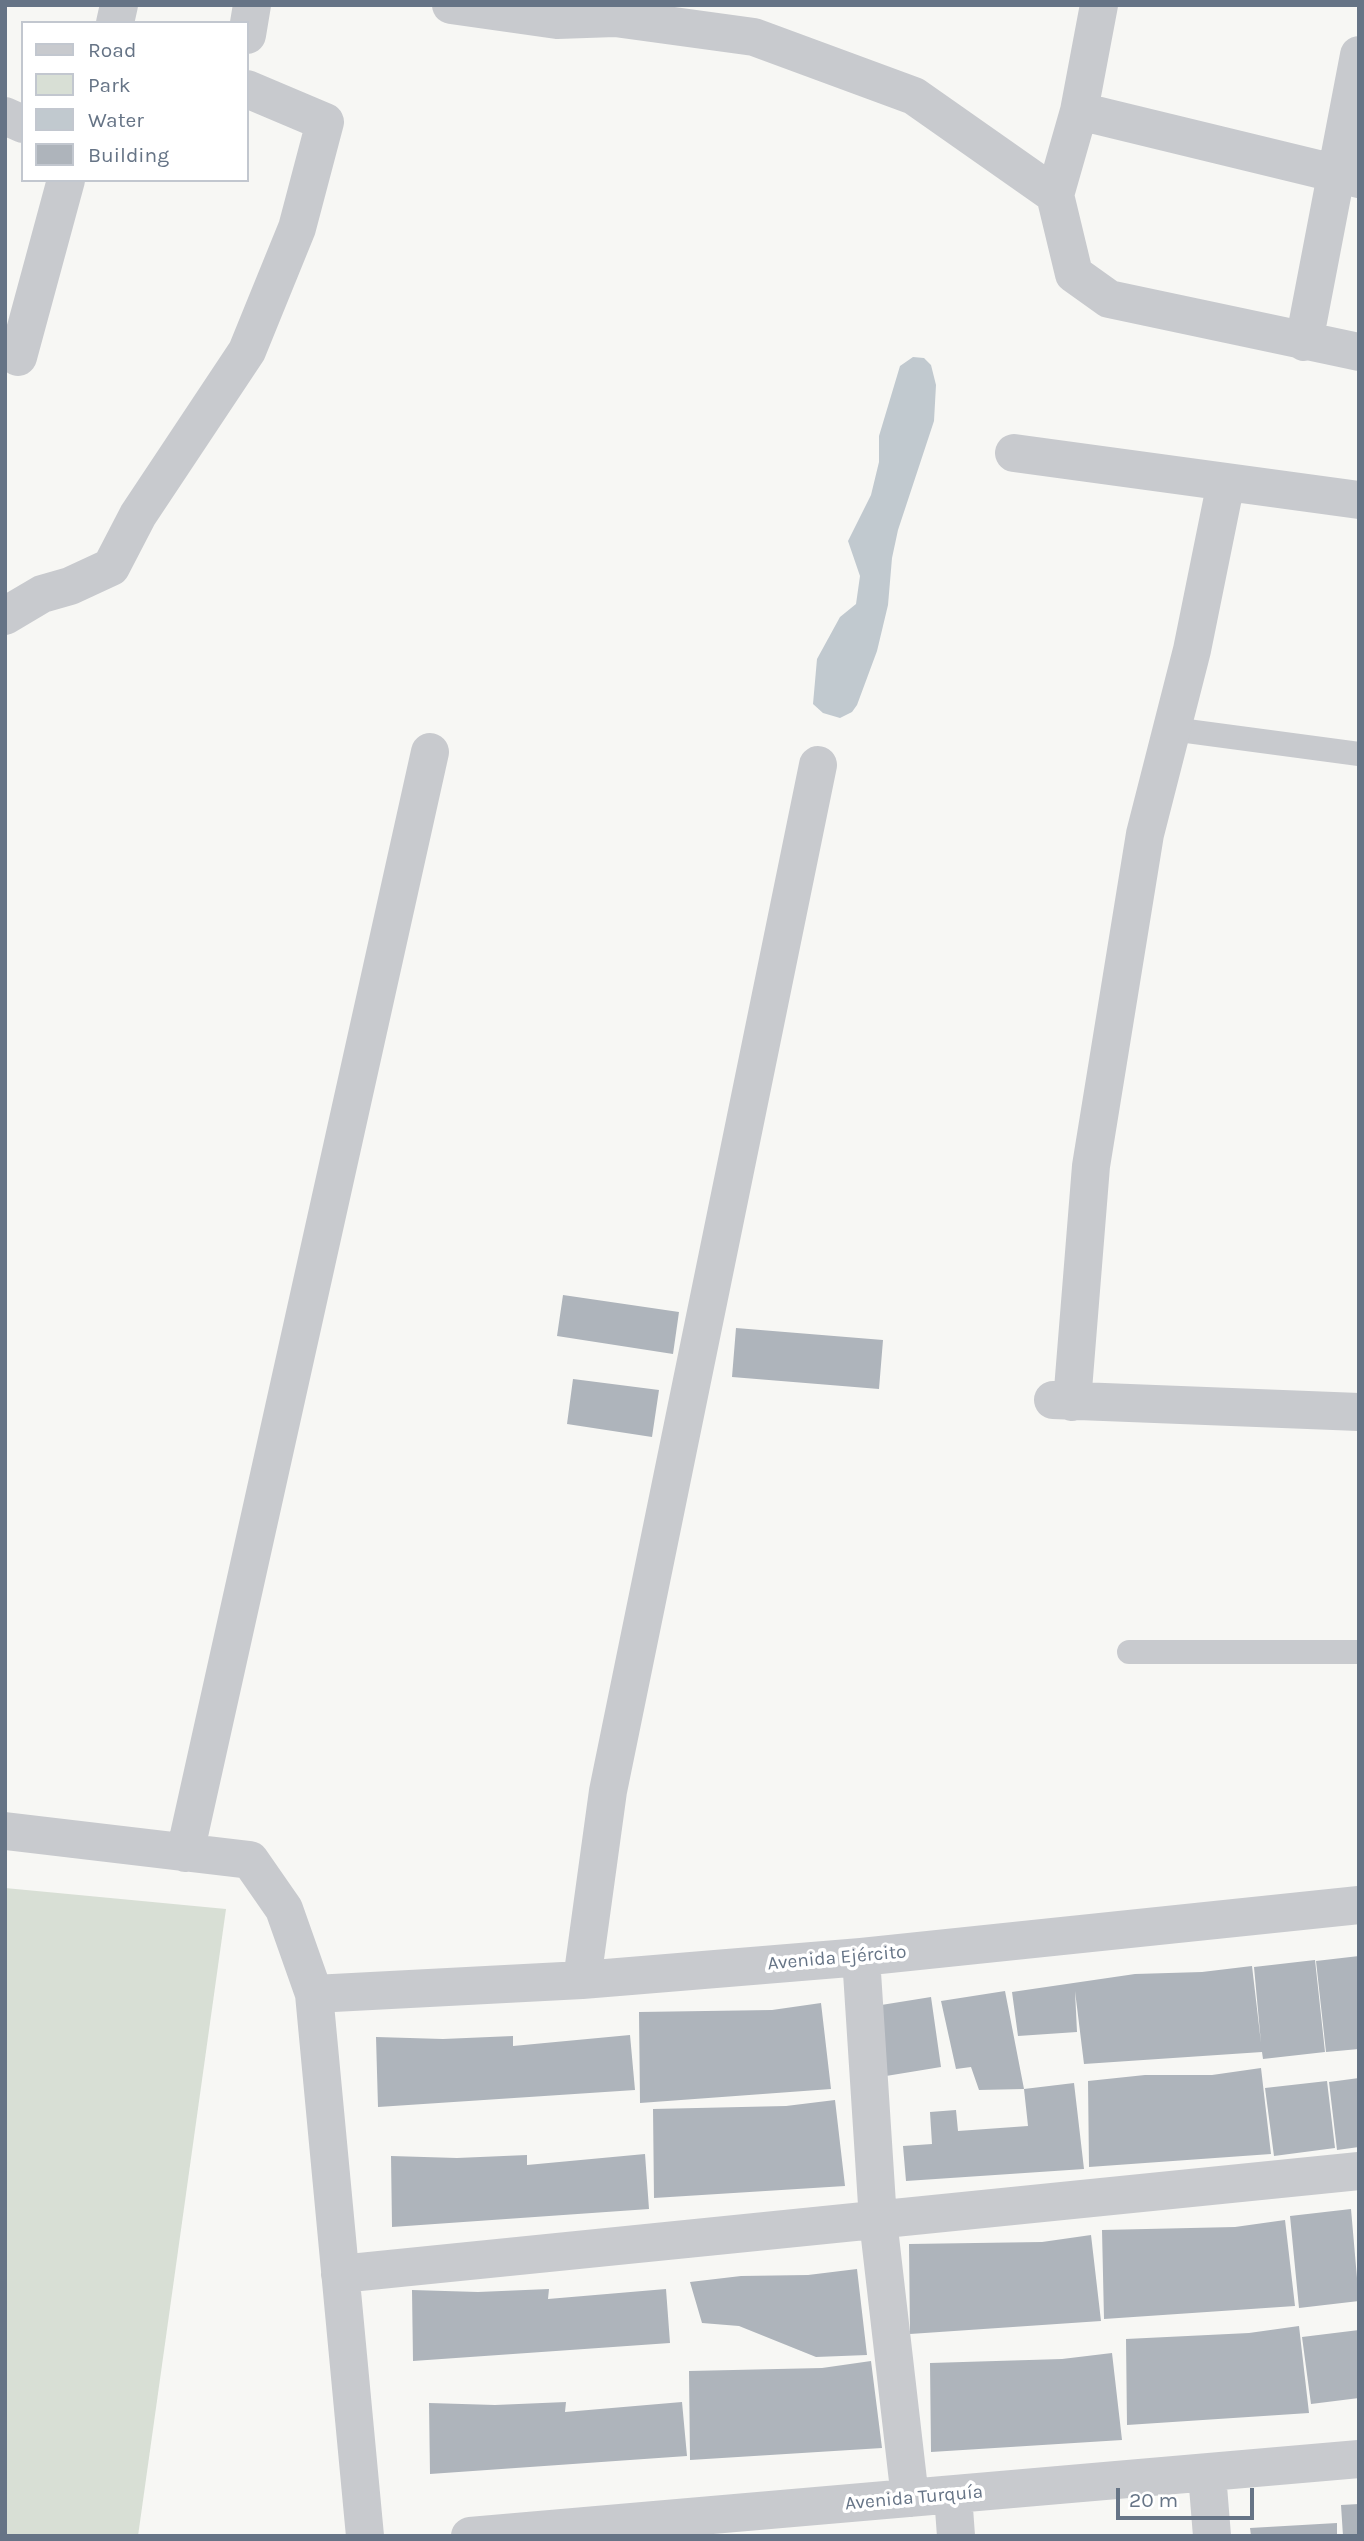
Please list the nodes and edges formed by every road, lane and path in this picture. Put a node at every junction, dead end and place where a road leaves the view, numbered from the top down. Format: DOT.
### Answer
graph roads {
  1 [pos="252,5"];
  2 [pos="451,5"];
  3 [pos="1099,5"];
  4 [pos="558,12"];
  5 [pos="248,29"];
  6 [pos="1359,55"];
  7 [pos="248,89"];
  8 [pos="1079,111"];
  9 [pos="5,116"];
  10 [pos="21,123"];
  11 [pos="1348,177"];
  12 [pos="65,182"];
  13 [pos="1055,195"];
  14 [pos="1304,342"];
  15 [pos="1359,352"];
  16 [pos="18,357"];
  17 [pos="1014,453"];
  18 [pos="1226,482"];
  19 [pos="1359,500"];
  20 [pos="5,616"];
  21 [pos="1172,729"];
  22 [pos="430,752"];
  23 [pos="1359,754"];
  24 [pos="818,765"];
  25 [pos="1359,1412"];
  26 [pos="1129,1652"];
  27 [pos="1359,1652"];
  28 [pos="5,1831"];
  29 [pos="185,1853"];
  30 [pos="1359,1905"];
  31 [pos="861,1957"];
  32 [pos="582,1980"];
  33 [pos="314,1994"];
  34 [pos="1359,2171"];
  35 [pos="878,2220"];
  36 [pos="340,2274"];
  37 [pos="1359,2459"];
  38 [pos="1207,2474"];
  39 [pos="953,2495"];
  40 [pos="911,2498"];
  41 [pos="673,2527"];
  42 [pos="365,2536"];
  43 [pos="470,2536"];
  44 [pos="956,2536"];
  45 [pos="1212,2536"];
  1 -- 5 [label="street"];
  2 -- 4 [label="street"];
  3 -- 8 [label="street"];
  4 -- 13 [label="street"];
  6 -- 11 [label="street"];
  7 -- 20 [label="street"];
  8 -- 11 [label="street"];
  8 -- 13 [label="street"];
  9 -- 10 [label="street"];
  11 -- 14 [label="street"];
  12 -- 16 [label="street"];
  13 -- 14 [label="street"];
  14 -- 15 [label="street"];
  17 -- 18 [label="street"];
  18 -- 19 [label="street"];
  18 -- 21 [label="street"];
  21 -- 23 [label="lane"];
  21 -- 25 [label="street"];
  22 -- 29 [label="street"];
  24 -- 32 [label="street"];
  26 -- 27 [label="lane"];
  28 -- 29 [label="street"];
  29 -- 33 [label="street"];
  30 -- 31 [label="street, Avenida Ejército"];
  31 -- 32 [label="street, Avenida Ejército"];
  31 -- 35 [label="street"];
  32 -- 33 [label="street, Avenida Ejército"];
  33 -- 36 [label="street"];
  34 -- 35 [label="street"];
  35 -- 36 [label="street"];
  35 -- 40 [label="street"];
  36 -- 42 [label="street"];
  37 -- 38 [label="street, Avenida Turquía"];
  38 -- 39 [label="street, Avenida Turquía"];
  38 -- 45 [label="street"];
  39 -- 40 [label="street, Avenida Turquía"];
  39 -- 44 [label="street"];
  40 -- 41 [label="street, Avenida Turquía"];
  41 -- 43 [label="street, Avenida Turquía"];
}
